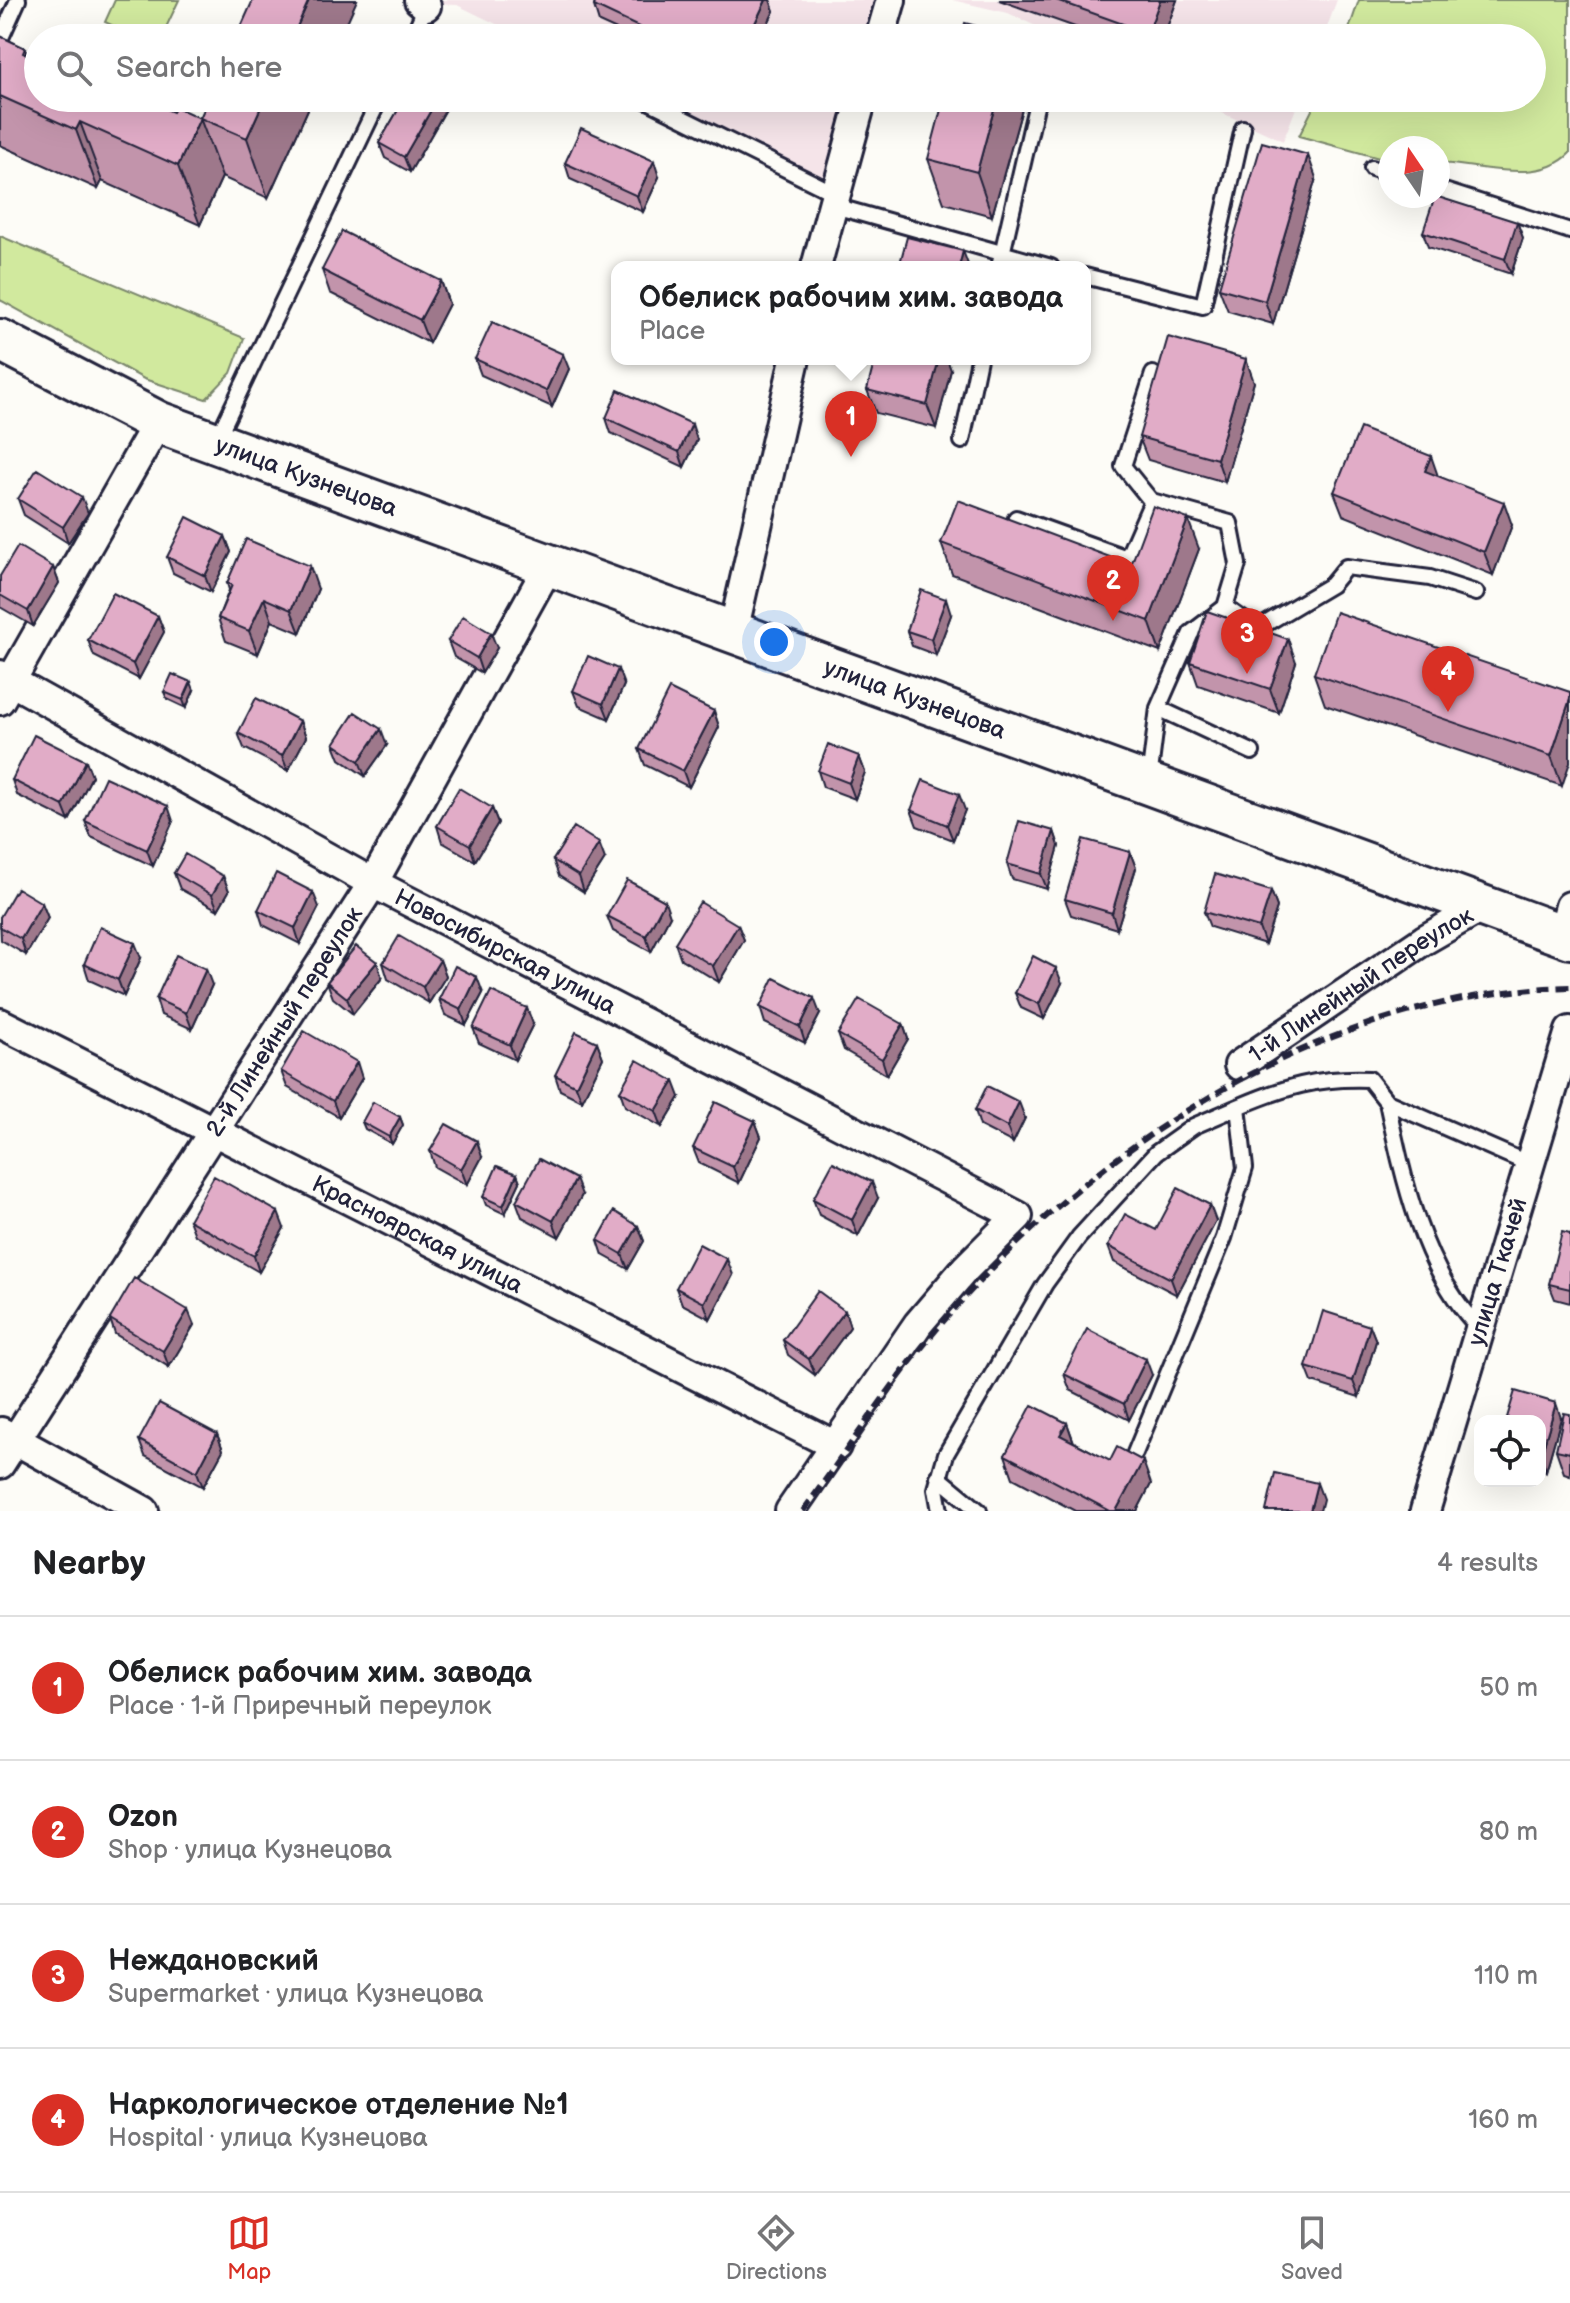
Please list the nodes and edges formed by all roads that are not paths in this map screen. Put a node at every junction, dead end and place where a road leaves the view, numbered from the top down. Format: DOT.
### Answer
graph roads {
  1 [pos="18,0"];
  2 [pos="891,0"];
  3 [pos="423,3"];
  4 [pos="416,24"];
  5 [pos="884,24"];
  6 [pos="0,40"];
  7 [pos="373,112"];
  8 [pos="668,112"];
  9 [pos="858,112"];
  10 [pos="1035,112"];
  11 [pos="1243,128"];
  12 [pos="1372,168"];
  13 [pos="1378,170"];
  14 [pos="1450,193"];
  15 [pos="832,199"];
  16 [pos="1570,231"];
  17 [pos="1000,260"];
  18 [pos="817,261"];
  19 [pos="1091,278"];
  20 [pos="0,340"];
  21 [pos="794,365"];
  22 [pos="978,365"];
  23 [pos="1153,374"];
  24 [pos="158,422"];
  25 [pos="962,441"];
  26 [pos="215,443"];
  27 [pos="1152,502"];
  28 [pos="1016,518"];
  29 [pos="549,565"];
  30 [pos="1476,593"];
  31 [pos="1225,607"];
  32 [pos="733,632"];
  33 [pos="4,685"];
  34 [pos="1158,708"];
  35 [pos="1252,752"];
  36 [pos="1149,784"];
  37 [pos="373,883"];
  38 [pos="1483,906"];
  39 [pos="1567,927"];
  40 [pos="0,1023"];
  41 [pos="1570,1031"];
  42 [pos="1239,1065"];
  43 [pos="1387,1102"];
  44 [pos="1238,1107"];
  45 [pos="216,1129"];
  46 [pos="1527,1163"];
  47 [pos="1479,1328"];
  48 [pos="5,1445"];
  49 [pos="836,1446"];
  50 [pos="1135,1453"];
  51 [pos="938,1477"];
  52 [pos="144,1511"];
  53 [pos="790,1511"];
  54 [pos="940,1511"];
  55 [pos="979,1511"];
  56 [pos="1425,1511"];
  1 -- 6 [label="lane"];
  2 -- 5 [label="street"];
  3 -- 4 [label="lane"];
  7 -- 26 [label="lane"];
  8 -- 15 [label="lane"];
  9 -- 15 [label="street"];
  10 -- 17 [label="lane"];
  11 -- 19 [label="lane"];
  12 -- 13 [label="lane"];
  14 -- 16 [label="lane"];
  15 -- 17 [label="lane"];
  15 -- 18 [label="street"];
  20 -- 24 [label="main road, улица Кузнецова"];
  21 -- 32 [label="street"];
  22 -- 25 [label="lane"];
  23 -- 27 [label="lane"];
  24 -- 26 [label="main road, улица Кузнецова"];
  24 -- 33 [label="street"];
  26 -- 29 [label="main road, улица Кузнецова"];
  27 -- 28 [label="lane"];
  27 -- 31 [label="lane"];
  29 -- 32 [label="main road, улица Кузнецова"];
  29 -- 37 [label="street, 2-й Линейный переулок"];
  30 -- 31 [label="lane"];
  31 -- 34 [label="lane"];
  32 -- 36 [label="main road, улица Кузнецова"];
  33 -- 37 [label="street, Новосибирская улица"];
  34 -- 35 [label="lane"];
  34 -- 36 [label="lane"];
  36 -- 38 [label="main road, улица Кузнецова"];
  37 -- 45 [label="street, 2-й Линейный переулок"];
  37 -- 49 [label="street, Новосибирская улица"];
  38 -- 39 [label="main road, улица Кузнецова"];
  38 -- 42 [label="street, 1-й Линейный переулок"];
  40 -- 45 [label="street, Красноярская улица"];
  41 -- 46 [label="street, улица Ткачей"];
  43 -- 44 [label="lane"];
  43 -- 46 [label="lane"];
  43 -- 47 [label="lane"];
  44 -- 50 [label="lane"];
  44 -- 51 [label="lane"];
  45 -- 48 [label="street, 2-й Линейный переулок"];
  45 -- 49 [label="street, Красноярская улица"];
  46 -- 47 [label="street, улица Ткачей"];
  47 -- 56 [label="street, улица Ткачей"];
  48 -- 52 [label="street"];
  49 -- 53 [label="street"];
  51 -- 54 [label="lane"];
  51 -- 55 [label="lane"];
}
